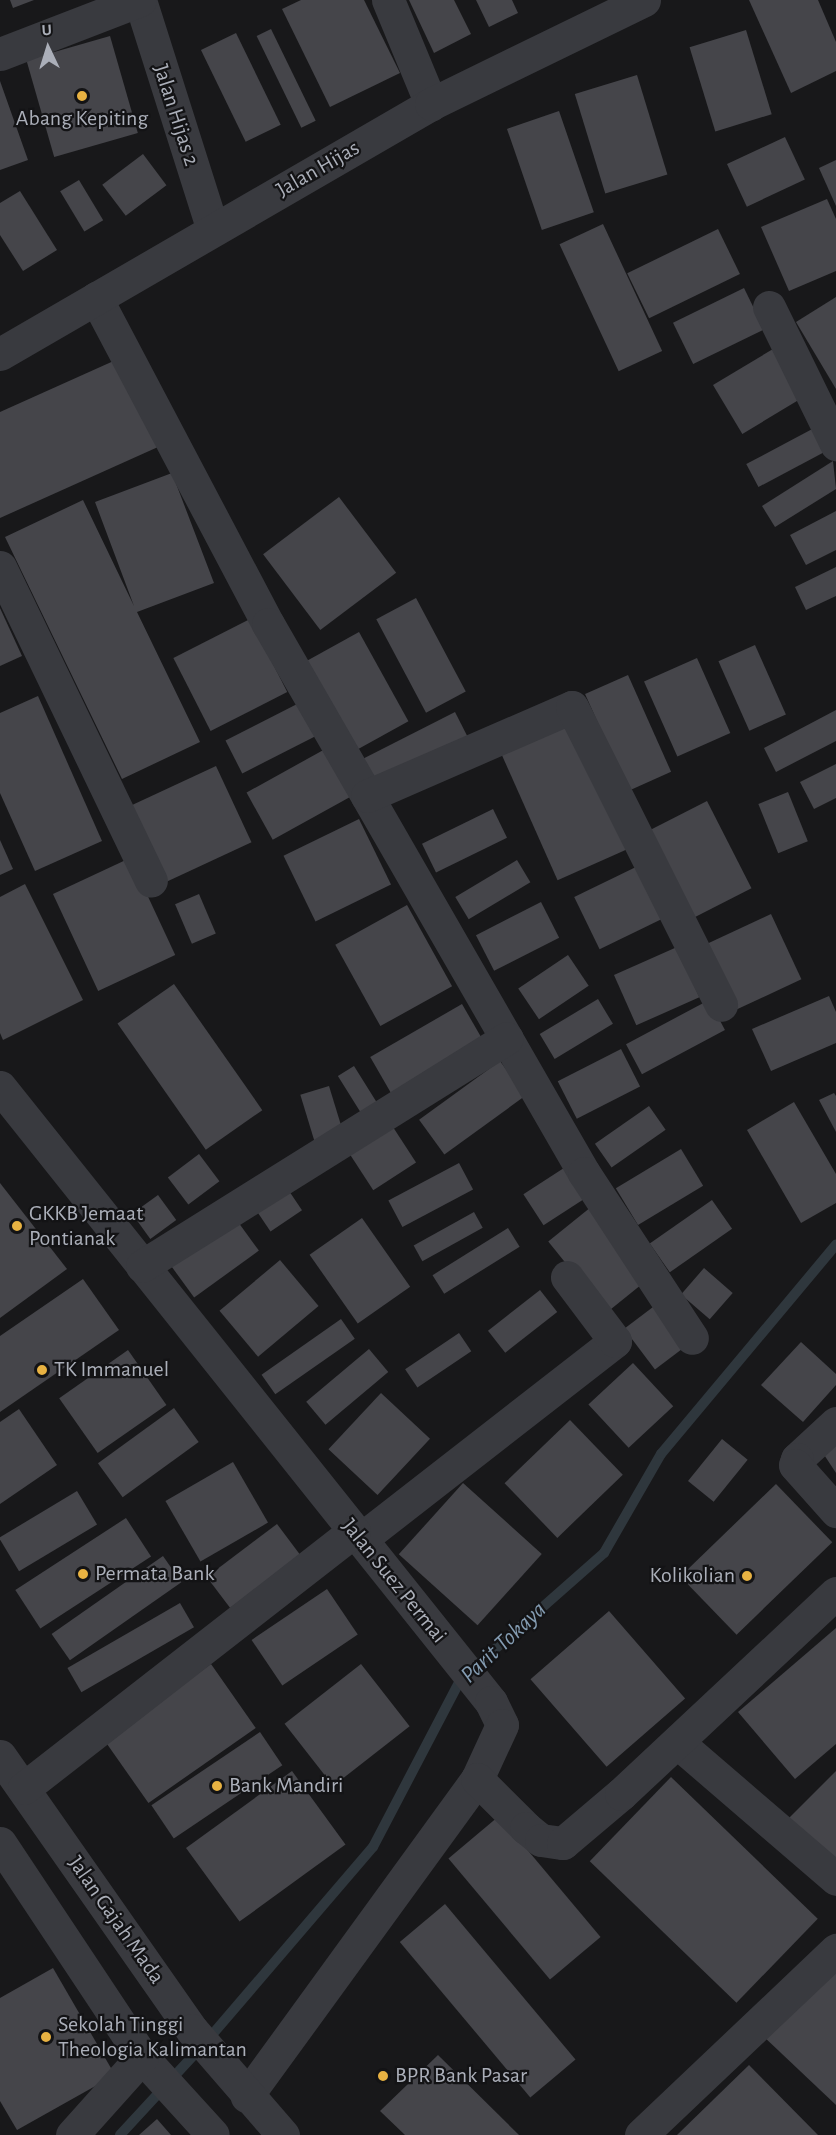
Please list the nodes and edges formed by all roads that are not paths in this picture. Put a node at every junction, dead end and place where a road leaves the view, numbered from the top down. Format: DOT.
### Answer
graph roads {
  1 [pos="140,0"];
  2 [pos="388,0"];
  3 [pos="644,0"];
  4 [pos="0,54"];
  5 [pos="431,104"];
  6 [pos="213,230"];
  7 [pos="96,298"];
  8 [pos="769,307"];
  9 [pos="0,354"];
  10 [pos="833,429"];
  11 [pos="0,567"];
  12 [pos="367,796"];
  13 [pos="151,881"];
  14 [pos="721,1005"];
  15 [pos="507,1038"];
  16 [pos="0,1087"];
  17 [pos="142,1266"];
  18 [pos="567,1277"];
  19 [pos="692,1338"];
  20 [pos="836,1423"];
  21 [pos="836,1511"];
  22 [pos="357,1535"];
  23 [pos="836,1593"];
  24 [pos="677,1742"];
  25 [pos="0,1756"];
  26 [pos="477,1779"];
  27 [pos="24,1788"];
  28 [pos="0,1843"];
  29 [pos="81,1868"];
  30 [pos="836,1879"];
  31 [pos="38,1897"];
  32 [pos="836,1950"];
  33 [pos="145,2061"];
  34 [pos="243,2092"];
  35 [pos="208,2129"];
  36 [pos="72,2135"];
  37 [pos="284,2135"];
  38 [pos="641,2135"];
  1 -- 4 [label="street"];
  1 -- 6 [label="street, Jalan Hijas 2"];
  2 -- 5 [label="street"];
  3 -- 5 [label="street, Jalan Hijas"];
  5 -- 6 [label="street, Jalan Hijas"];
  6 -- 7 [label="street, Jalan Hijas"];
  7 -- 9 [label="street, Jalan Hijas"];
  7 -- 12 [label="street"];
  8 -- 10 [label="street"];
  11 -- 13 [label="street"];
  12 -- 14 [label="street"];
  12 -- 15 [label="street"];
  15 -- 17 [label="street"];
  15 -- 19 [label="street"];
  16 -- 17 [label="street, Jalan Suez Permai"];
  17 -- 22 [label="street, Jalan Suez Permai"];
  18 -- 22 [label="street"];
  20 -- 21 [label="street"];
  22 -- 26 [label="street, Jalan Suez Permai"];
  22 -- 27 [label="street"];
  23 -- 24 [label="street"];
  24 -- 26 [label="street"];
  24 -- 30 [label="street"];
  25 -- 27 [label="street, Jalan Gajah Mada"];
  26 -- 34 [label="street, Jalan Suez Permai"];
  27 -- 29 [label="street, Jalan Gajah Mada"];
  28 -- 31 [label="street"];
  29 -- 31 [label="street"];
  29 -- 34 [label="street, Jalan Gajah Mada"];
  31 -- 33 [label="street"];
  32 -- 38 [label="street"];
  33 -- 35 [label="street"];
  33 -- 36 [label="street"];
  34 -- 37 [label="street, Jalan Gajah Mada"];
}
